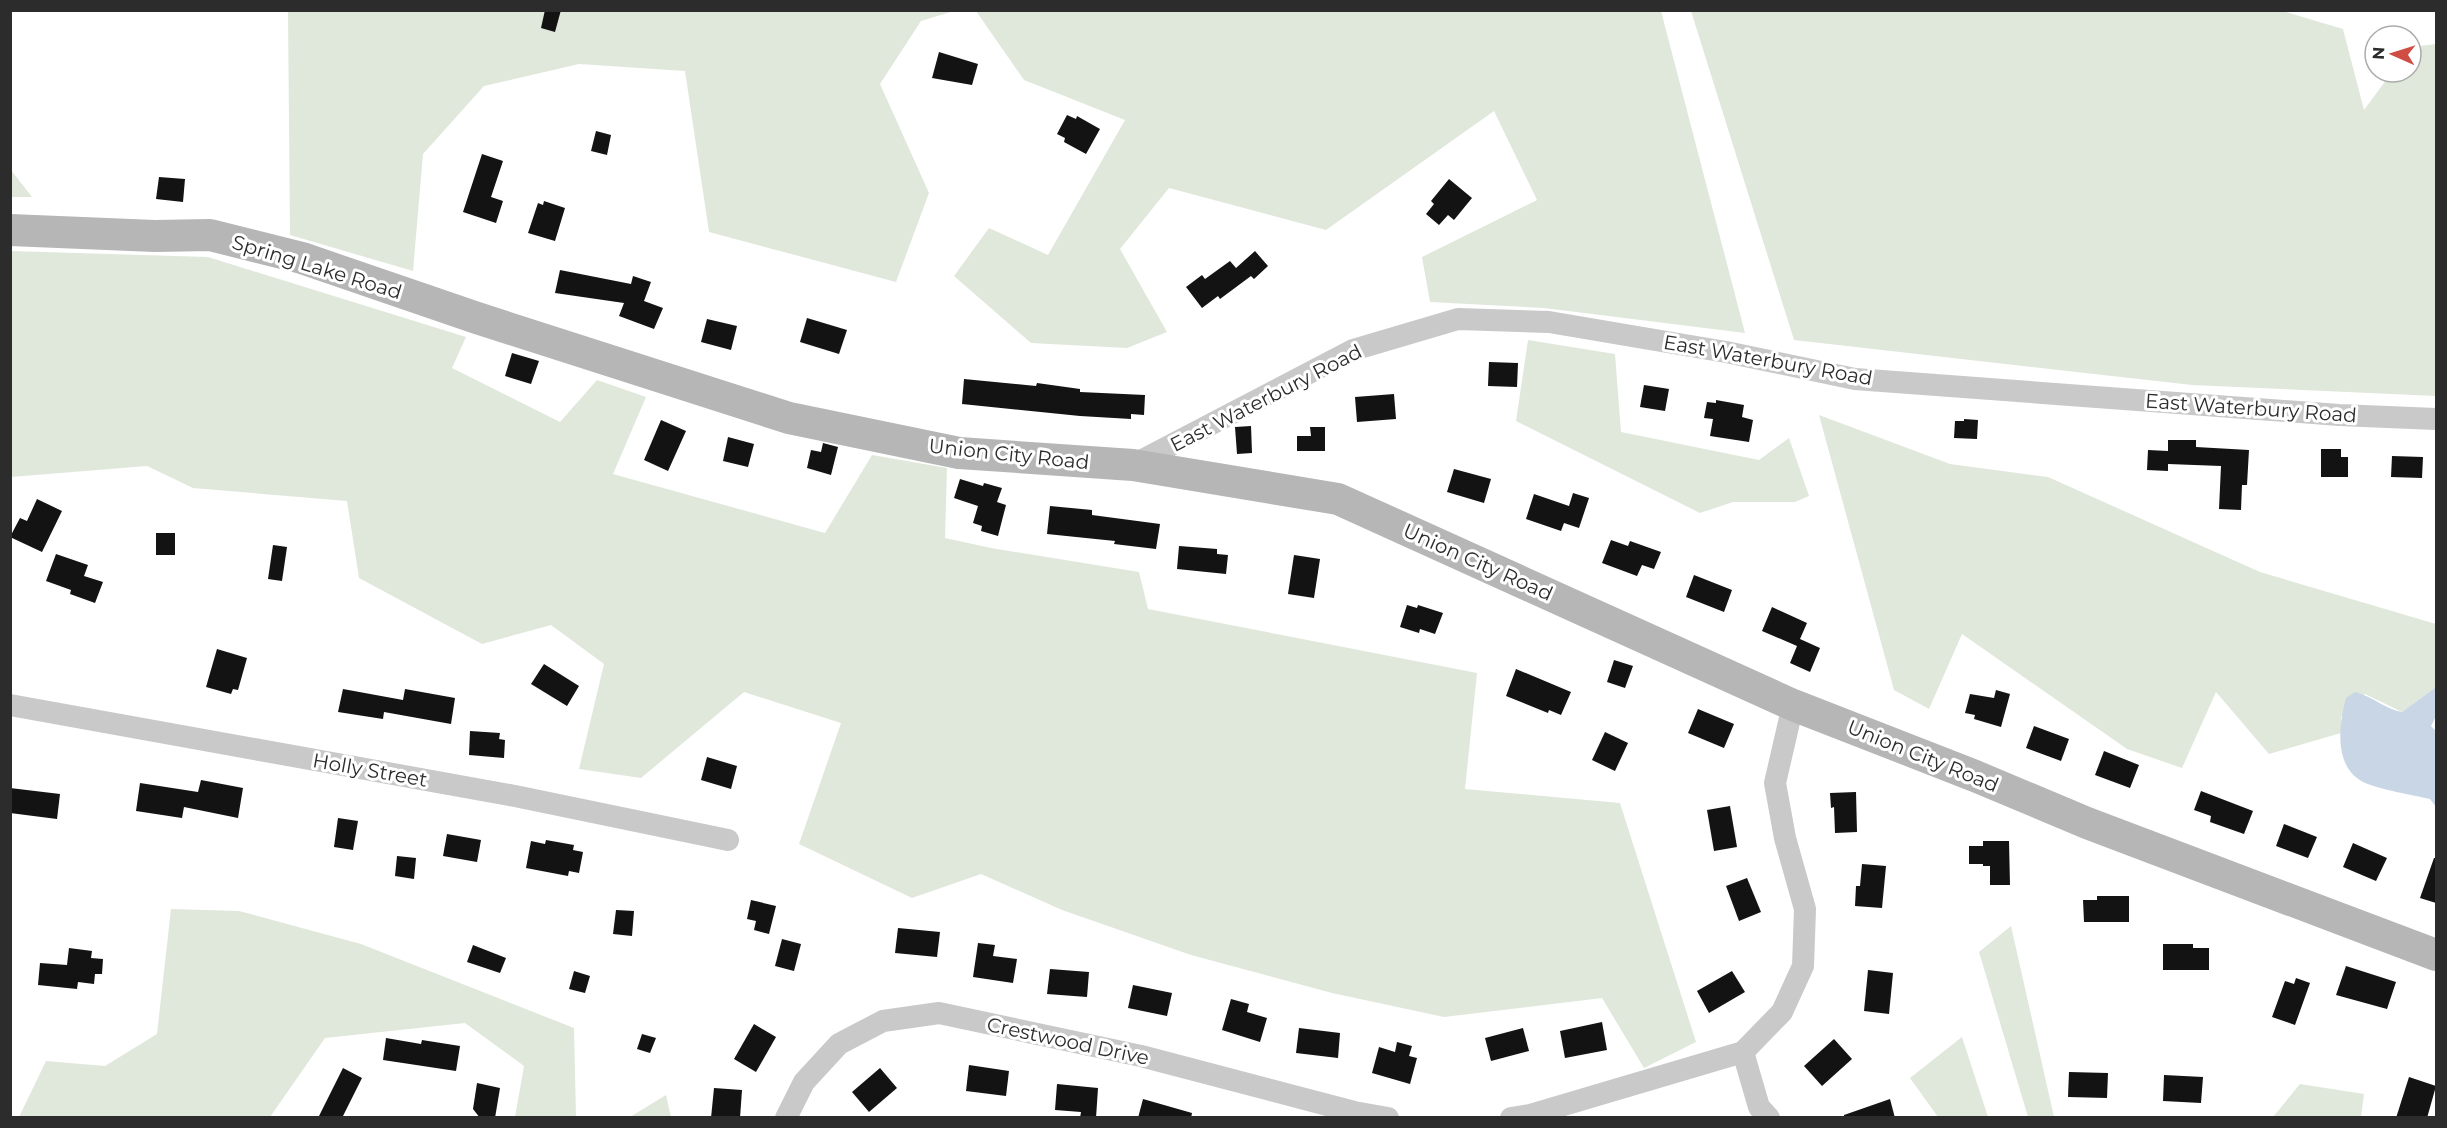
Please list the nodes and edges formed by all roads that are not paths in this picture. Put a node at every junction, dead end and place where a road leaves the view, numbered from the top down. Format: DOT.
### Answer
graph roads {
  1 [pos="10,230"];
  2 [pos="477,318"];
  3 [pos="2436,419"];
  4 [pos="1133,465"];
  5 [pos="10,705"];
  6 [pos="1793,705"];
  7 [pos="728,840"];
  8 [pos="2436,955"];
  9 [pos="1743,1053"];
  10 [pos="786,1118"];
  11 [pos="1388,1118"];
  12 [pos="1511,1118"];
  13 [pos="1769,1118"];
  1 -- 2 [label="main road, Spring Lake Road"];
  2 -- 4 [label="main road, Union City Road"];
  3 -- 4 [label="street, East Waterbury Road"];
  4 -- 6 [label="main road, Union City Road"];
  5 -- 7 [label="street, Holly Street"];
  6 -- 8 [label="main road, Union City Road"];
  6 -- 9 [label="street"];
  9 -- 12 [label="street"];
  9 -- 13 [label="street"];
  10 -- 11 [label="street, Crestwood Drive"];
}
